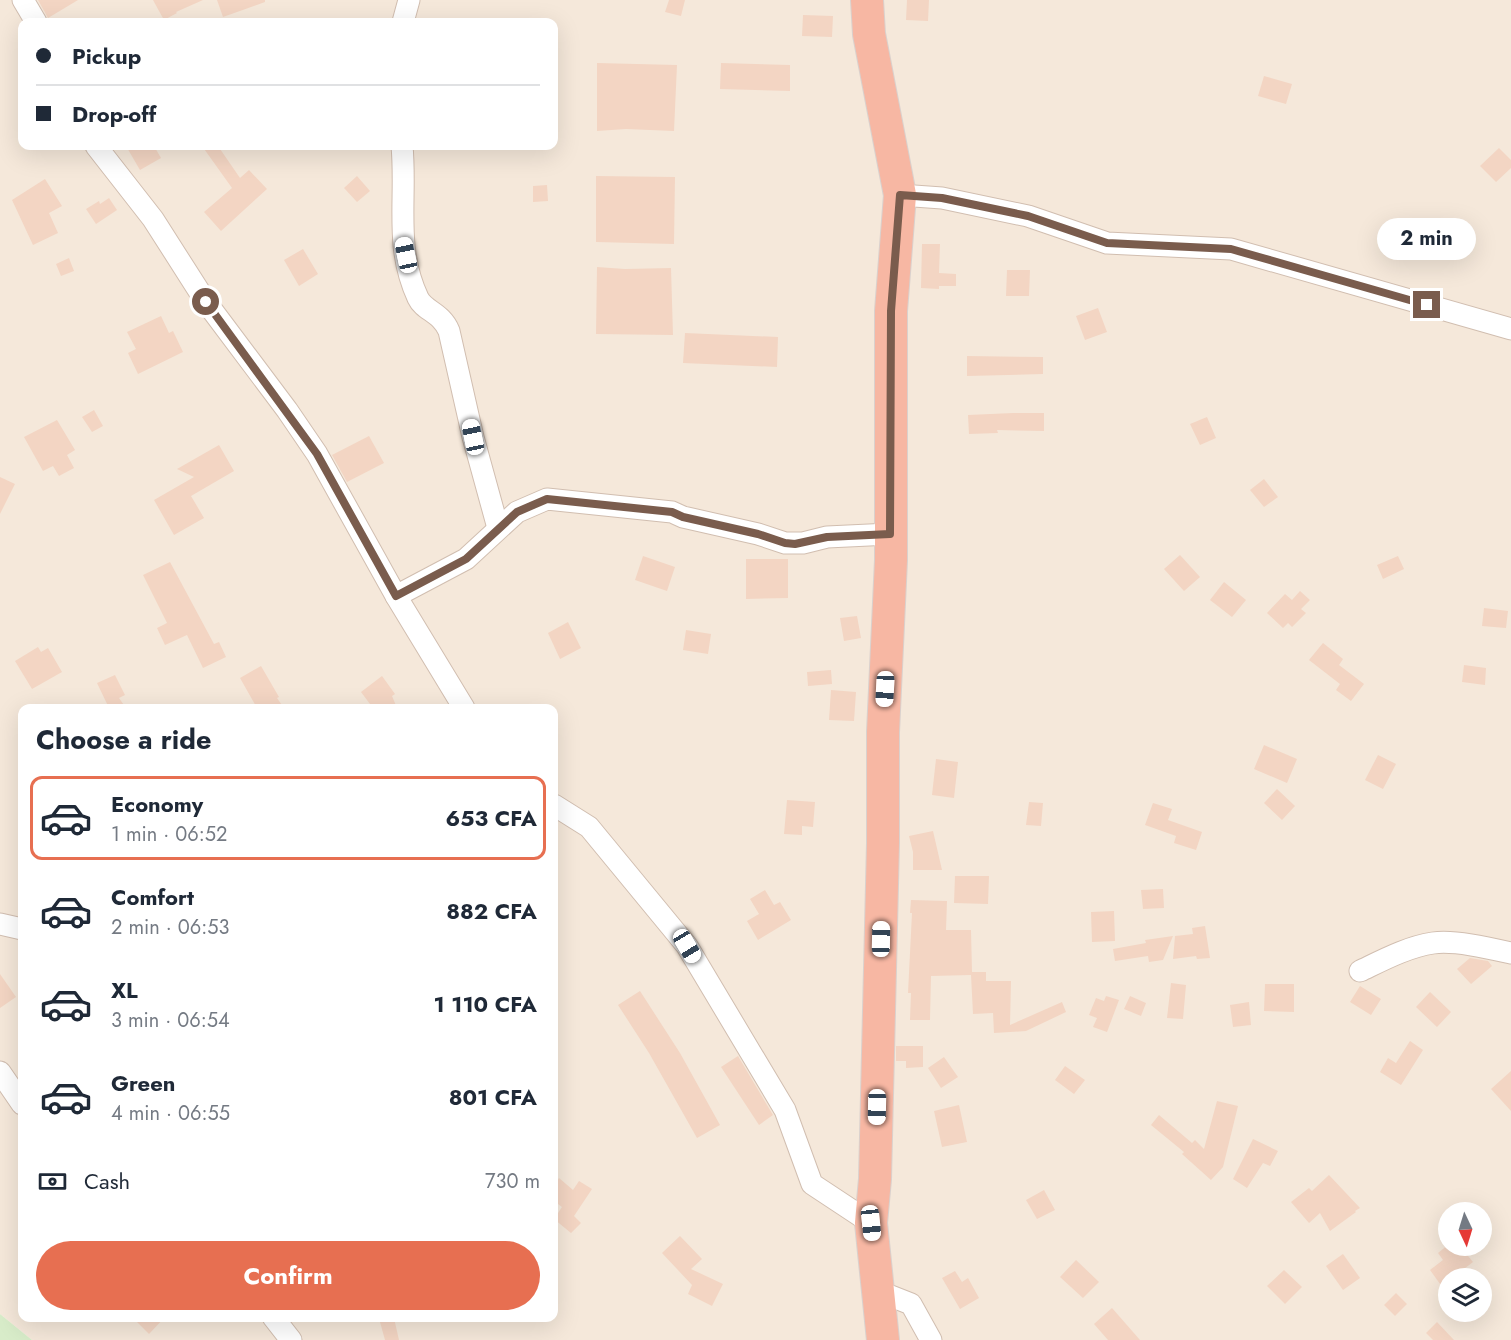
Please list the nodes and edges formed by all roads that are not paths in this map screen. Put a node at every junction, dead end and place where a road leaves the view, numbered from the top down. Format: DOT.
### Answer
graph roads {
  1 [pos="23,0"];
  2 [pos="409,0"];
  3 [pos="867,0"];
  4 [pos="34,18"];
  5 [pos="404,18"];
  6 [pos="99,150"];
  7 [pos="402,150"];
  8 [pos="900,195"];
  9 [pos="1511,329"];
  10 [pos="498,528"];
  11 [pos="890,534"];
  12 [pos="396,596"];
  13 [pos="462,704"];
  14 [pos="558,808"];
  15 [pos="0,924"];
  16 [pos="18,928"];
  17 [pos="1511,953"];
  18 [pos="1360,971"];
  19 [pos="0,1072"];
  20 [pos="18,1098"];
  21 [pos="871,1223"];
  22 [pos="878,1291"];
  23 [pos="277,1322"];
  24 [pos="291,1340"];
  25 [pos="883,1340"];
  26 [pos="931,1340"];
  1 -- 4 [label="street"];
  2 -- 5 [label="street"];
  3 -- 8 [label="highway"];
  6 -- 12 [label="street"];
  7 -- 10 [label="street"];
  8 -- 9 [label="street"];
  8 -- 11 [label="highway"];
  10 -- 11 [label="street"];
  10 -- 12 [label="street"];
  11 -- 21 [label="highway"];
  12 -- 13 [label="street"];
  14 -- 21 [label="street"];
  15 -- 16 [label="street"];
  17 -- 18 [label="street"];
  19 -- 20 [label="street"];
  21 -- 22 [label="highway"];
  22 -- 25 [label="highway"];
  22 -- 26 [label="street"];
  23 -- 24 [label="street"];
}
